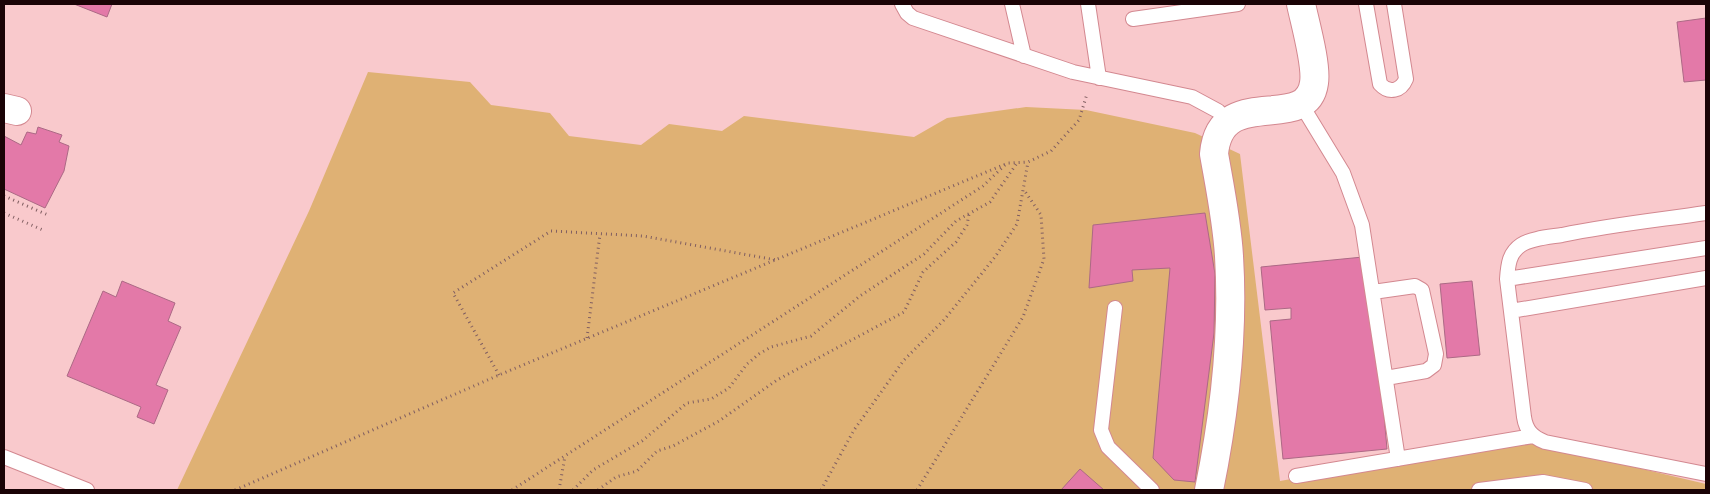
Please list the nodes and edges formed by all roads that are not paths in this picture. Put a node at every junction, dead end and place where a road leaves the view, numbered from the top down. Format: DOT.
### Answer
graph roads {
  1 [pos="902,4"];
  2 [pos="1012,4"];
  3 [pos="1088,4"];
  4 [pos="1238,4"];
  5 [pos="1301,4"];
  6 [pos="1366,4"];
  7 [pos="1394,4"];
  8 [pos="1133,19"];
  9 [pos="1024,56"];
  10 [pos="1096,77"];
  11 [pos="1301,104"];
  12 [pos="1228,121"];
  13 [pos="1706,213"];
  14 [pos="1706,248"];
  15 [pos="1706,278"];
  16 [pos="1507,279"];
  17 [pos="1373,292"];
  18 [pos="1115,308"];
  19 [pos="1511,311"];
  20 [pos="1386,378"];
  21 [pos="1533,436"];
  22 [pos="4,457"];
  23 [pos="1398,459"];
  24 [pos="1706,474"];
  25 [pos="1296,476"];
  26 [pos="87,490"];
  27 [pos="1152,490"];
  28 [pos="1209,490"];
  29 [pos="1479,490"];
  30 [pos="1585,490"];
  1 -- 9 [label="lane"];
  2 -- 9 [label="lane"];
  3 -- 10 [label="lane"];
  4 -- 8 [label="lane"];
  5 -- 11 [label="street"];
  6 -- 7 [label="lane"];
  9 -- 10 [label="lane"];
  10 -- 12 [label="lane"];
  11 -- 12 [label="street"];
  11 -- 17 [label="lane"];
  12 -- 28 [label="street"];
  13 -- 16 [label="lane"];
  14 -- 16 [label="lane"];
  15 -- 19 [label="lane"];
  16 -- 19 [label="lane"];
  17 -- 20 [label="lane"];
  17 -- 20 [label="lane"];
  18 -- 27 [label="lane"];
  19 -- 21 [label="lane"];
  20 -- 23 [label="lane"];
  21 -- 23 [label="lane"];
  21 -- 24 [label="lane"];
  22 -- 26 [label="lane"];
  23 -- 25 [label="lane"];
  29 -- 30 [label="lane"];
}
